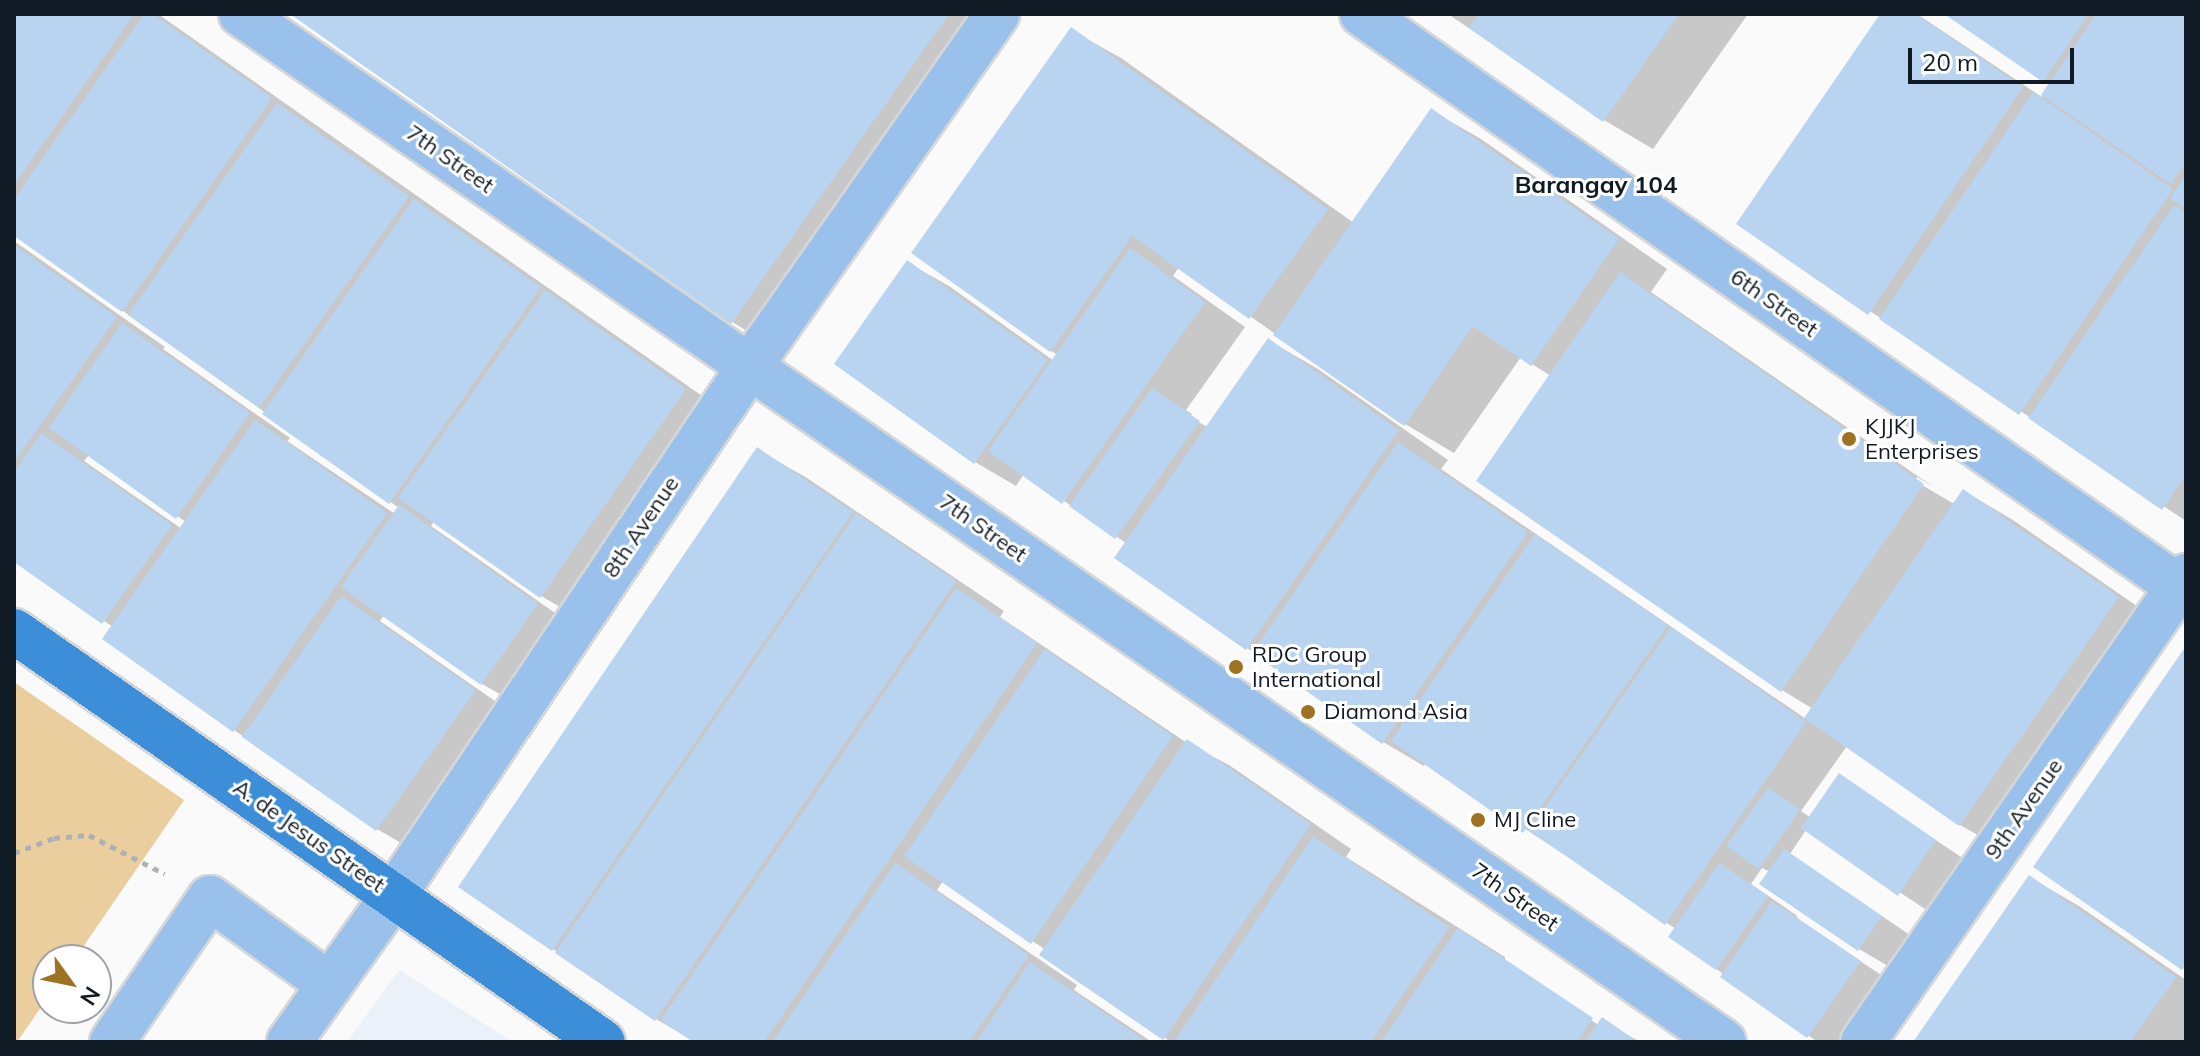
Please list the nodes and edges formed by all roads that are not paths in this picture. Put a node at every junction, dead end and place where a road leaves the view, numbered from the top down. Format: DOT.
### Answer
graph roads {
  1 [pos="241,14"];
  2 [pos="997,14"];
  3 [pos="1362,14"];
  4 [pos="750,366"];
  5 [pos="2183,585"];
  6 [pos="14,631"];
  7 [pos="394,895"];
  8 [pos="330,985"];
  9 [pos="112,1042"];
  10 [pos="289,1042"];
  11 [pos="603,1042"];
  12 [pos="1724,1042"];
  13 [pos="1863,1042"];
  1 -- 4 [label="street, 7th Street"];
  2 -- 4 [label="street, 8th Avenue"];
  3 -- 5 [label="street, 6th Street"];
  4 -- 7 [label="street, 8th Avenue"];
  4 -- 12 [label="street, 7th Street"];
  5 -- 13 [label="street, 9th Avenue"];
  6 -- 7 [label="main road, A. de Jesus Street"];
  7 -- 8 [label="street, 8th Avenue"];
  7 -- 11 [label="main road, A. de Jesus Street"];
  8 -- 9 [label="street"];
  8 -- 10 [label="street, 8th Avenue"];
}
